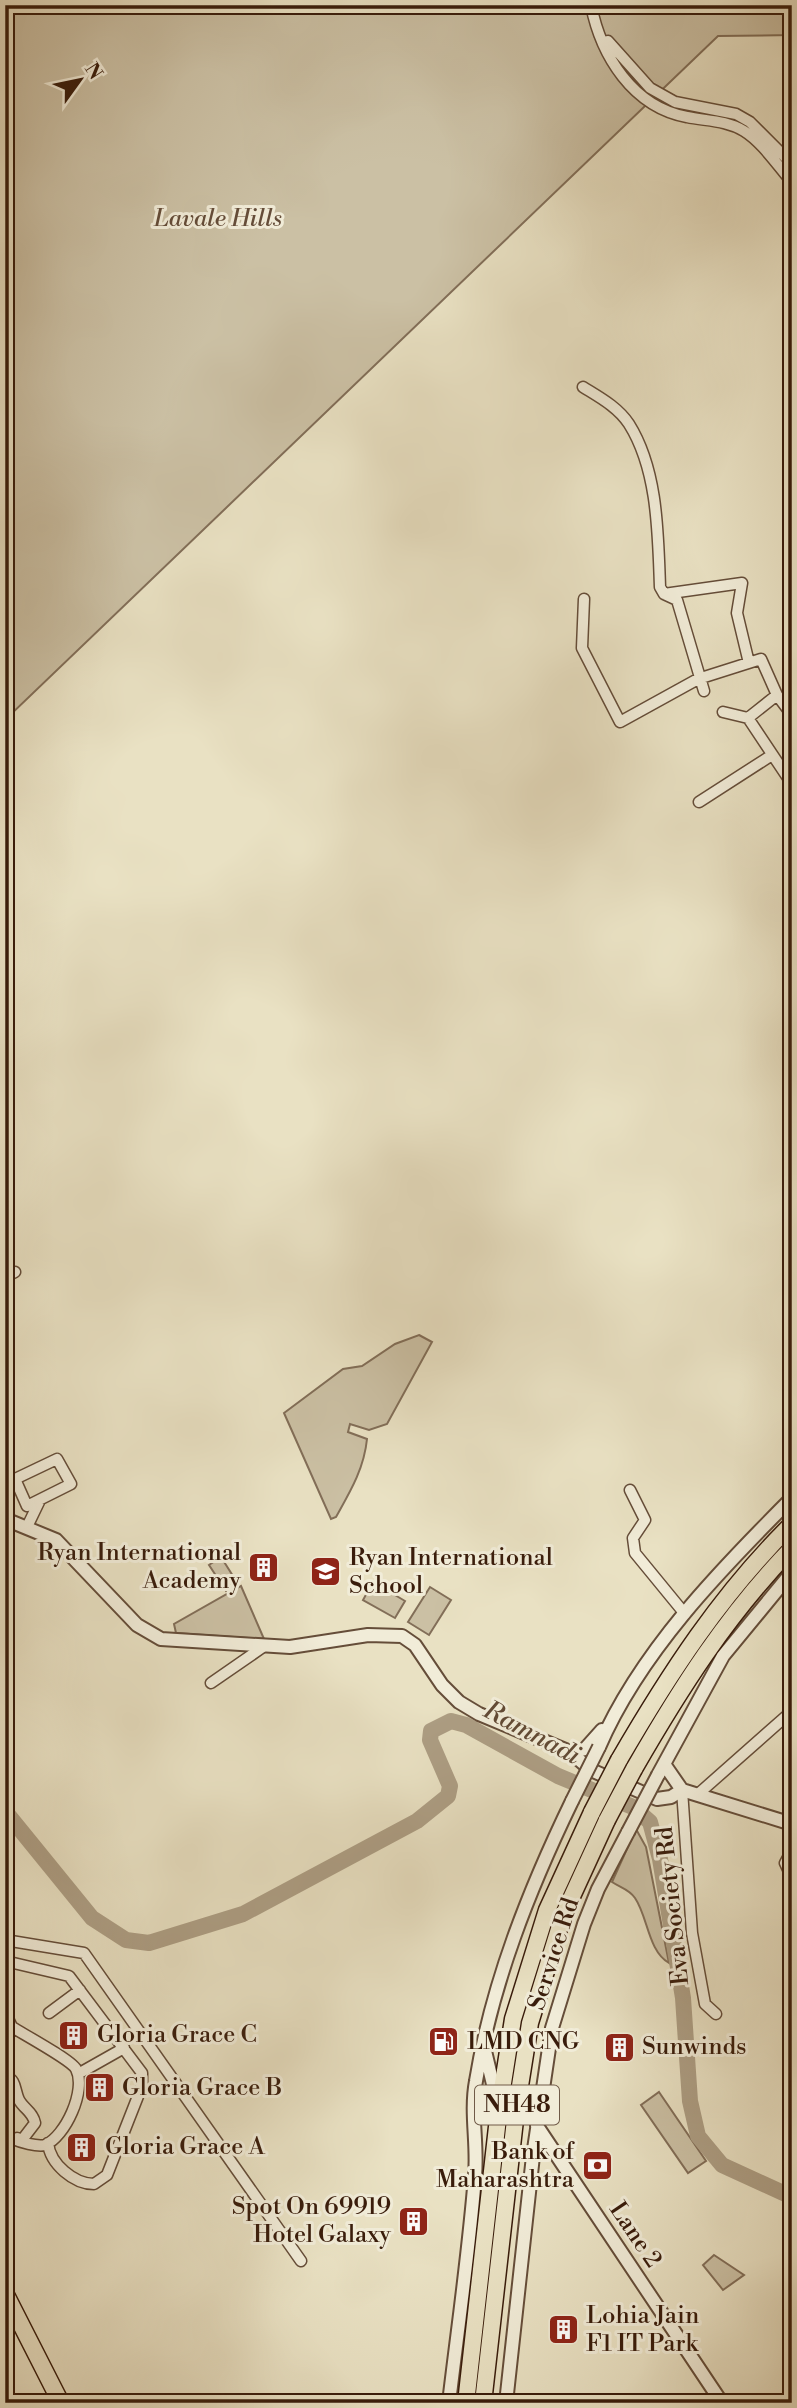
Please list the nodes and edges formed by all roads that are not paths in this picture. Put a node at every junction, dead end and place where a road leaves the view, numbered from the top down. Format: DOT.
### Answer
graph roads {
  1 [pos="591,5"];
  2 [pos="596,28"];
  3 [pos="792,164"];
  4 [pos="792,182"];
  5 [pos="583,387"];
  6 [pos="664,594"];
  7 [pos="584,599"];
  8 [pos="749,663"];
  9 [pos="698,679"];
  10 [pos="704,691"];
  11 [pos="777,695"];
  12 [pos="723,712"];
  13 [pos="792,715"];
  14 [pos="748,718"];
  15 [pos="772,755"];
  16 [pos="792,784"];
  17 [pos="699,802"];
  18 [pos="630,1490"];
  19 [pos="792,1498"];
  20 [pos="39,1502"];
  21 [pos="5,1520"];
  22 [pos="27,1527"];
  23 [pos="787,1529"];
  24 [pos="792,1548"];
  25 [pos="792,1572"];
  26 [pos="685,1614"];
  27 [pos="263,1647"];
  28 [pos="211,1683"];
  29 [pos="792,1711"];
  30 [pos="606,1731"];
  31 [pos="570,1752"];
  32 [pos="626,1764"];
  33 [pos="662,1770"];
  34 [pos="682,1790"];
  35 [pos="697,1795"];
  36 [pos="792,1824"];
  37 [pos="792,1850"];
  38 [pos="792,1878"];
  39 [pos="5,1940"];
  40 [pos="5,1961"];
  41 [pos="80,1990"];
  42 [pos="5,2012"];
  43 [pos="49,2013"];
  44 [pos="716,2014"];
  45 [pos="12,2027"];
  46 [pos="5,2045"];
  47 [pos="484,2047"];
  48 [pos="124,2048"];
  49 [pos="78,2074"];
  50 [pos="5,2075"];
  51 [pos="499,2109"];
  52 [pos="537,2126"];
  53 [pos="5,2142"];
  54 [pos="48,2143"];
  55 [pos="301,2261"];
  56 [pos="5,2293"];
  57 [pos="61,2403"];
  58 [pos="449,2403"];
  59 [pos="466,2403"];
  60 [pos="483,2403"];
  61 [pos="506,2403"];
  62 [pos="722,2403"];
  1 -- 2 [label="street"];
  2 -- 3 [label="street"];
  2 -- 4 [label="street"];
  5 -- 6 [label="street"];
  6 -- 8 [label="street"];
  6 -- 9 [label="street"];
  7 -- 9 [label="street"];
  8 -- 9 [label="street"];
  8 -- 11 [label="street"];
  9 -- 10 [label="street"];
  11 -- 13 [label="street"];
  11 -- 14 [label="street"];
  12 -- 14 [label="street"];
  14 -- 15 [label="street"];
  15 -- 16 [label="street"];
  15 -- 17 [label="street"];
  18 -- 26 [label="street"];
  19 -- 26 [label="street"];
  20 -- 20 [label="street"];
  20 -- 22 [label="street"];
  21 -- 22 [label="street"];
  22 -- 27 [label="street"];
  23 -- 32 [label="main road, NH48"];
  24 -- 32 [label="main road, NH48"];
  25 -- 33 [label="street, Service Rd"];
  26 -- 30 [label="street"];
  27 -- 28 [label="street"];
  27 -- 31 [label="street"];
  29 -- 35 [label="street"];
  30 -- 31 [label="street"];
  30 -- 47 [label="street, bridge"];
  31 -- 34 [label="street"];
  32 -- 51 [label="main road, NH48, bridge"];
  32 -- 60 [label="main road, NH48, bridge"];
  33 -- 34 [label="street"];
  33 -- 52 [label="street, Service Rd, bridge"];
  34 -- 35 [label="street"];
  34 -- 44 [label="street, Eva Society Rd"];
  35 -- 36 [label="street"];
  37 -- 38 [label="street"];
  39 -- 55 [label="street"];
  40 -- 41 [label="street"];
  41 -- 43 [label="street"];
  41 -- 48 [label="street"];
  42 -- 45 [label="street"];
  45 -- 46 [label="street"];
  45 -- 49 [label="street"];
  47 -- 51 [label="street"];
  47 -- 58 [label="street"];
  48 -- 49 [label="street"];
  48 -- 54 [label="street"];
  49 -- 54 [label="street"];
  50 -- 53 [label="street"];
  51 -- 59 [label="main road, NH48"];
  52 -- 61 [label="street, Service Rd"];
  52 -- 62 [label="street, Lane 2"];
  53 -- 54 [label="street"];
  56 -- 57 [label="main road"];
}
